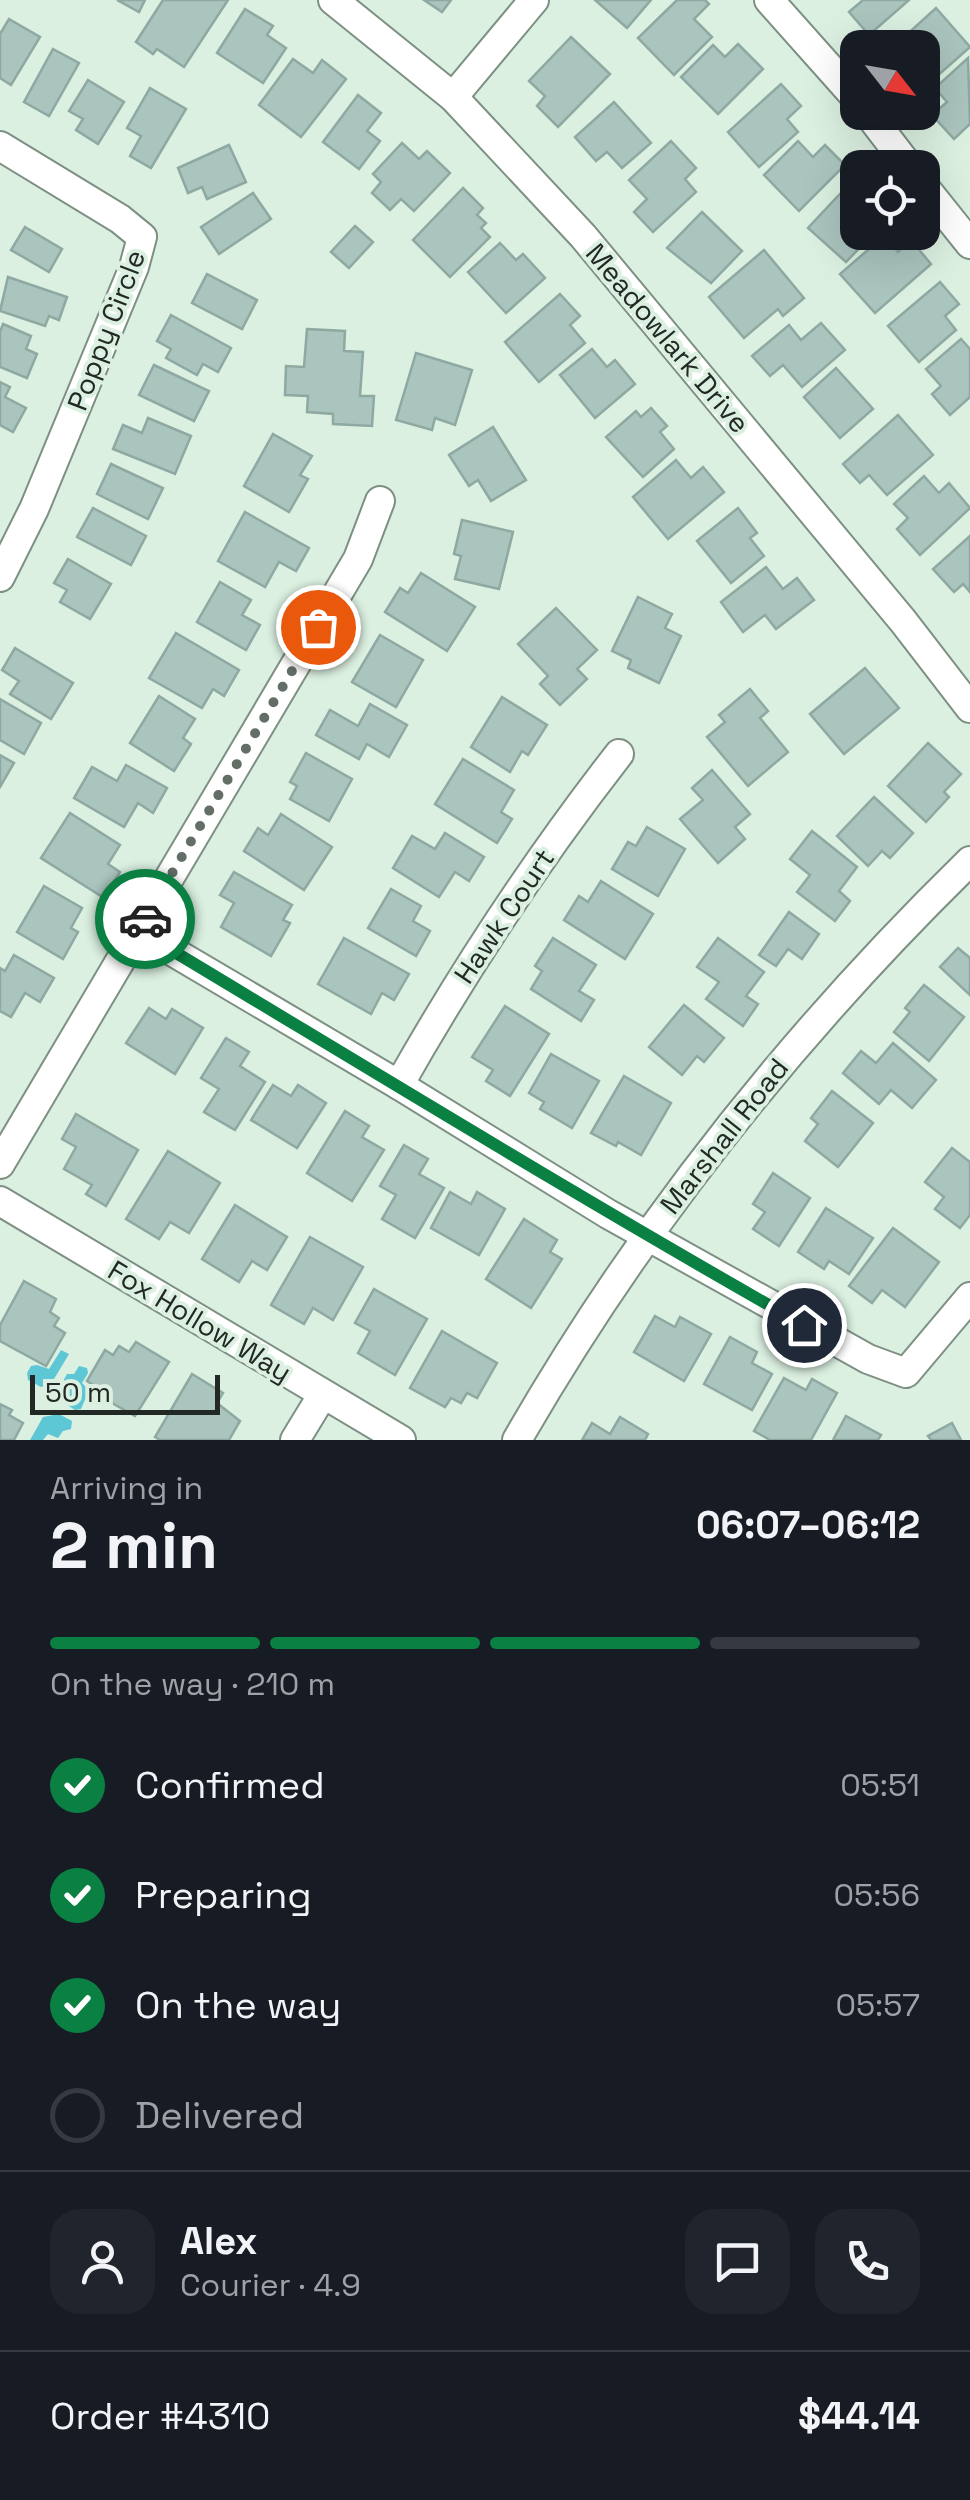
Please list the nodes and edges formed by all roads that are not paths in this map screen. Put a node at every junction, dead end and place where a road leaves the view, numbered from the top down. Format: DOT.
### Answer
graph roads {
  1 [pos="332,0"];
  2 [pos="534,0"];
  3 [pos="769,0"];
  4 [pos="840,80"];
  5 [pos="453,97"];
  6 [pos="881,130"];
  7 [pos="0,146"];
  8 [pos="896,150"];
  9 [pos="940,206"];
  10 [pos="970,244"];
  11 [pos="380,501"];
  12 [pos="0,577"];
  13 [pos="970,708"];
  14 [pos="620,754"];
  15 [pos="970,862"];
  16 [pos="138,930"];
  17 [pos="399,1085"];
  18 [pos="0,1164"];
  19 [pos="0,1202"];
  20 [pos="646,1235"];
  21 [pos="970,1296"];
  22 [pos="322,1394"];
  23 [pos="295,1440"];
  24 [pos="401,1440"];
  25 [pos="517,1440"];
  1 -- 5 [label="street, Meadowlark Drive"];
  2 -- 5 [label="street"];
  3 -- 4 [label="street"];
  5 -- 13 [label="street, Meadowlark Drive"];
  6 -- 8 [label="street"];
  7 -- 12 [label="street, Poppy Circle"];
  9 -- 10 [label="street"];
  11 -- 16 [label="street"];
  14 -- 17 [label="street, Hawk Court"];
  15 -- 20 [label="street, Marshall Road"];
  16 -- 17 [label="street"];
  16 -- 18 [label="street"];
  17 -- 20 [label="street"];
  19 -- 22 [label="street, Fox Hollow Way"];
  20 -- 21 [label="street"];
  20 -- 25 [label="street, Marshall Road"];
  22 -- 23 [label="street"];
  22 -- 24 [label="street, Fox Hollow Way"];
}
